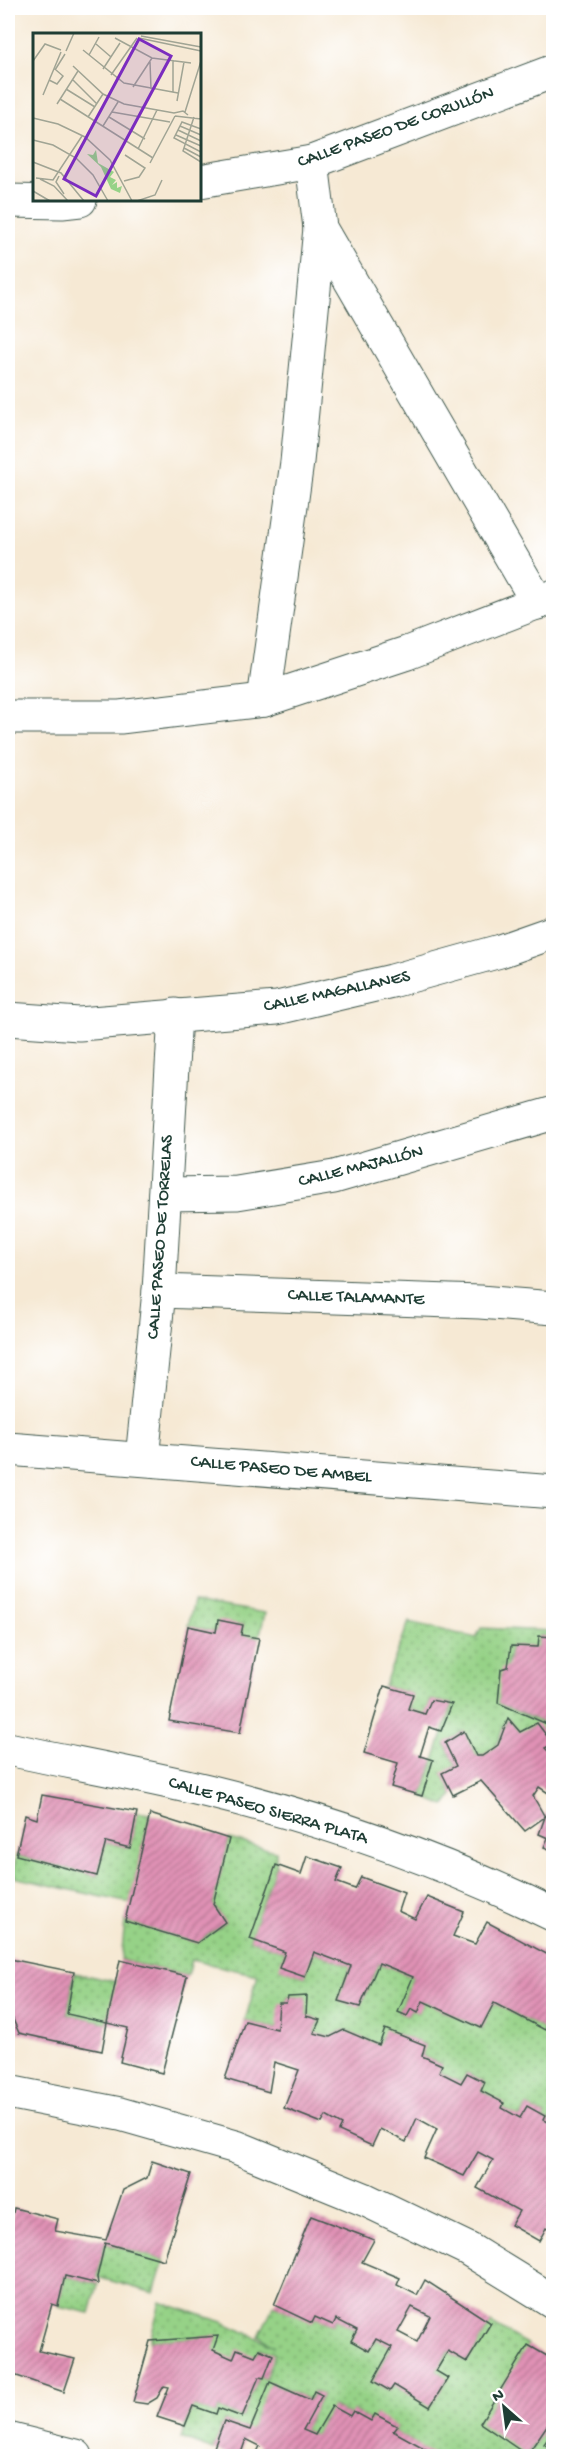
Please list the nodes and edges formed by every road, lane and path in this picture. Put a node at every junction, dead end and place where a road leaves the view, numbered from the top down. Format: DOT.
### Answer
graph roads {
  1 [pos="554,71"];
  2 [pos="312,162"];
  3 [pos="201,181"];
  4 [pos="8,201"];
  5 [pos="71,201"];
  6 [pos="320,228"];
  7 [pos="546,599"];
  8 [pos="264,700"];
  9 [pos="8,717"];
  10 [pos="554,932"];
  11 [pos="174,1015"];
  12 [pos="8,1019"];
  13 [pos="554,1113"];
  14 [pos="165,1194"];
  15 [pos="159,1291"];
  16 [pos="554,1308"];
  17 [pos="8,1449"];
  18 [pos="142,1459"];
  19 [pos="554,1492"];
  20 [pos="8,1749"];
  21 [pos="554,1915"];
  22 [pos="8,2092"];
  23 [pos="554,2302"];
  24 [pos="8,2439"];
  25 [pos="76,2457"];
  1 -- 2 [label="street, CALLE PASEO DE CORULLÓN"];
  2 -- 3 [label="street, CALLE PASEO DE CORULLÓN"];
  2 -- 6 [label="street"];
  4 -- 5 [label="street"];
  6 -- 7 [label="street"];
  6 -- 8 [label="street"];
  7 -- 8 [label="street"];
  8 -- 9 [label="street"];
  10 -- 11 [label="street, CALLE MAGALLANES"];
  11 -- 12 [label="street, CALLE MAGALLANES"];
  11 -- 14 [label="street, CALLE PASEO DE TORRELAS"];
  13 -- 14 [label="street, CALLE MAJALLÓN"];
  14 -- 15 [label="street, CALLE PASEO DE TORRELAS"];
  15 -- 16 [label="street, CALLE TALAMANTE"];
  15 -- 18 [label="street, CALLE PASEO DE TORRELAS"];
  17 -- 18 [label="street, CALLE PASEO DE AMBEL"];
  18 -- 19 [label="street, CALLE PASEO DE AMBEL"];
  20 -- 21 [label="street, CALLE PASEO SIERRA PLATA"];
  22 -- 23 [label="street"];
  24 -- 25 [label="street"];
}
